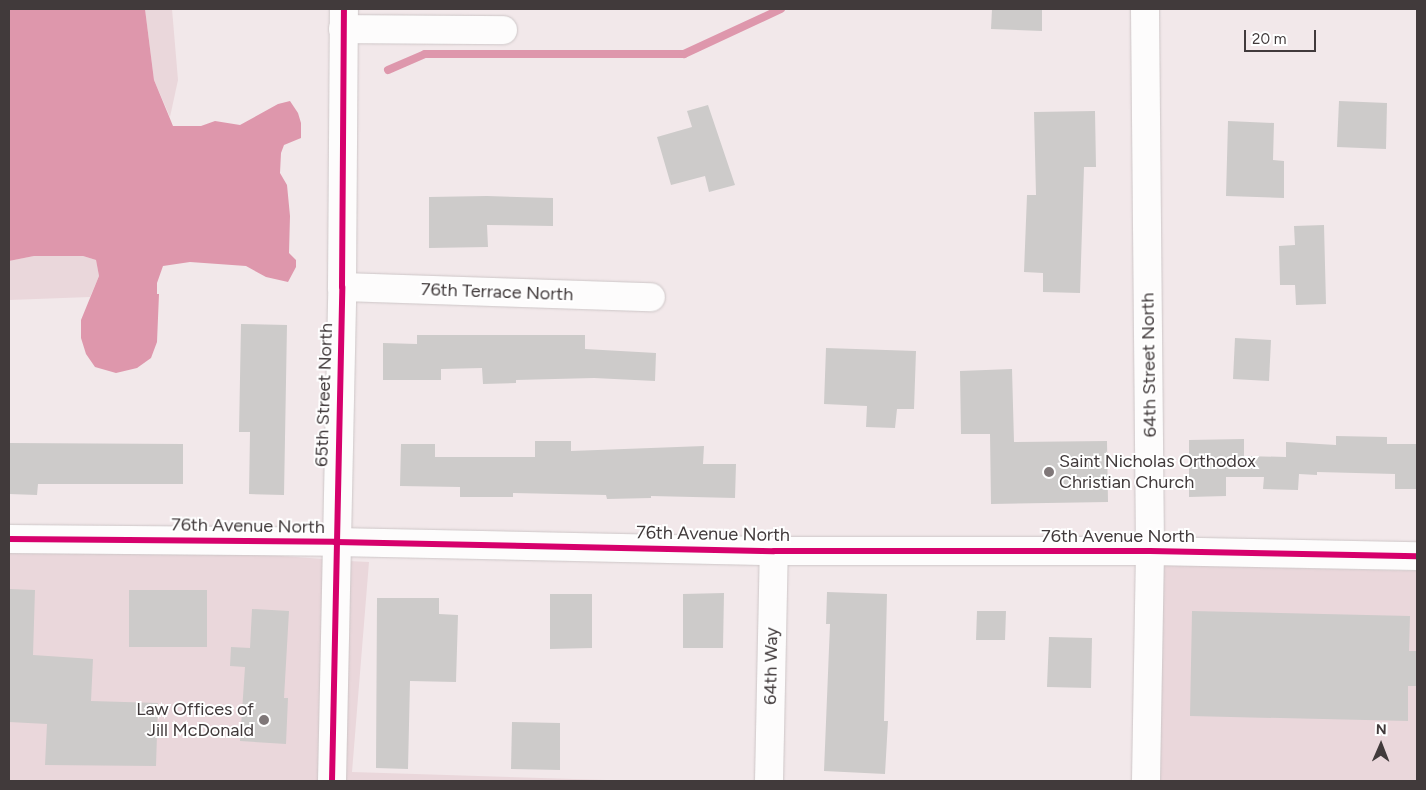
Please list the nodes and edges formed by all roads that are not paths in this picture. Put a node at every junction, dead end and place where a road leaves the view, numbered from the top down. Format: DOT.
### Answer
graph roads {
  1 [pos="1145,9"];
  2 [pos="344,19"];
  3 [pos="503,30"];
  4 [pos="342,287"];
  5 [pos="651,297"];
  6 [pos="9,539"];
  7 [pos="335,542"];
  8 [pos="774,551"];
  9 [pos="1150,551"];
  10 [pos="1417,556"];
  11 [pos="332,781"];
  12 [pos="769,781"];
  13 [pos="1146,781"];
  1 -- 9 [label="street, 64th Street North"];
  2 -- 3 [label="street"];
  2 -- 4 [label="street, 65th Street North"];
  4 -- 5 [label="street, 76th Terrace North"];
  4 -- 7 [label="street, 65th Street North"];
  6 -- 7 [label="street, 76th Avenue North"];
  7 -- 8 [label="street, 76th Avenue North"];
  7 -- 11 [label="street, 65th Street North"];
  8 -- 9 [label="street, 76th Avenue North"];
  8 -- 12 [label="street, 64th Way"];
  9 -- 10 [label="street, 76th Avenue North"];
  9 -- 13 [label="street, 64th Street North"];
}
